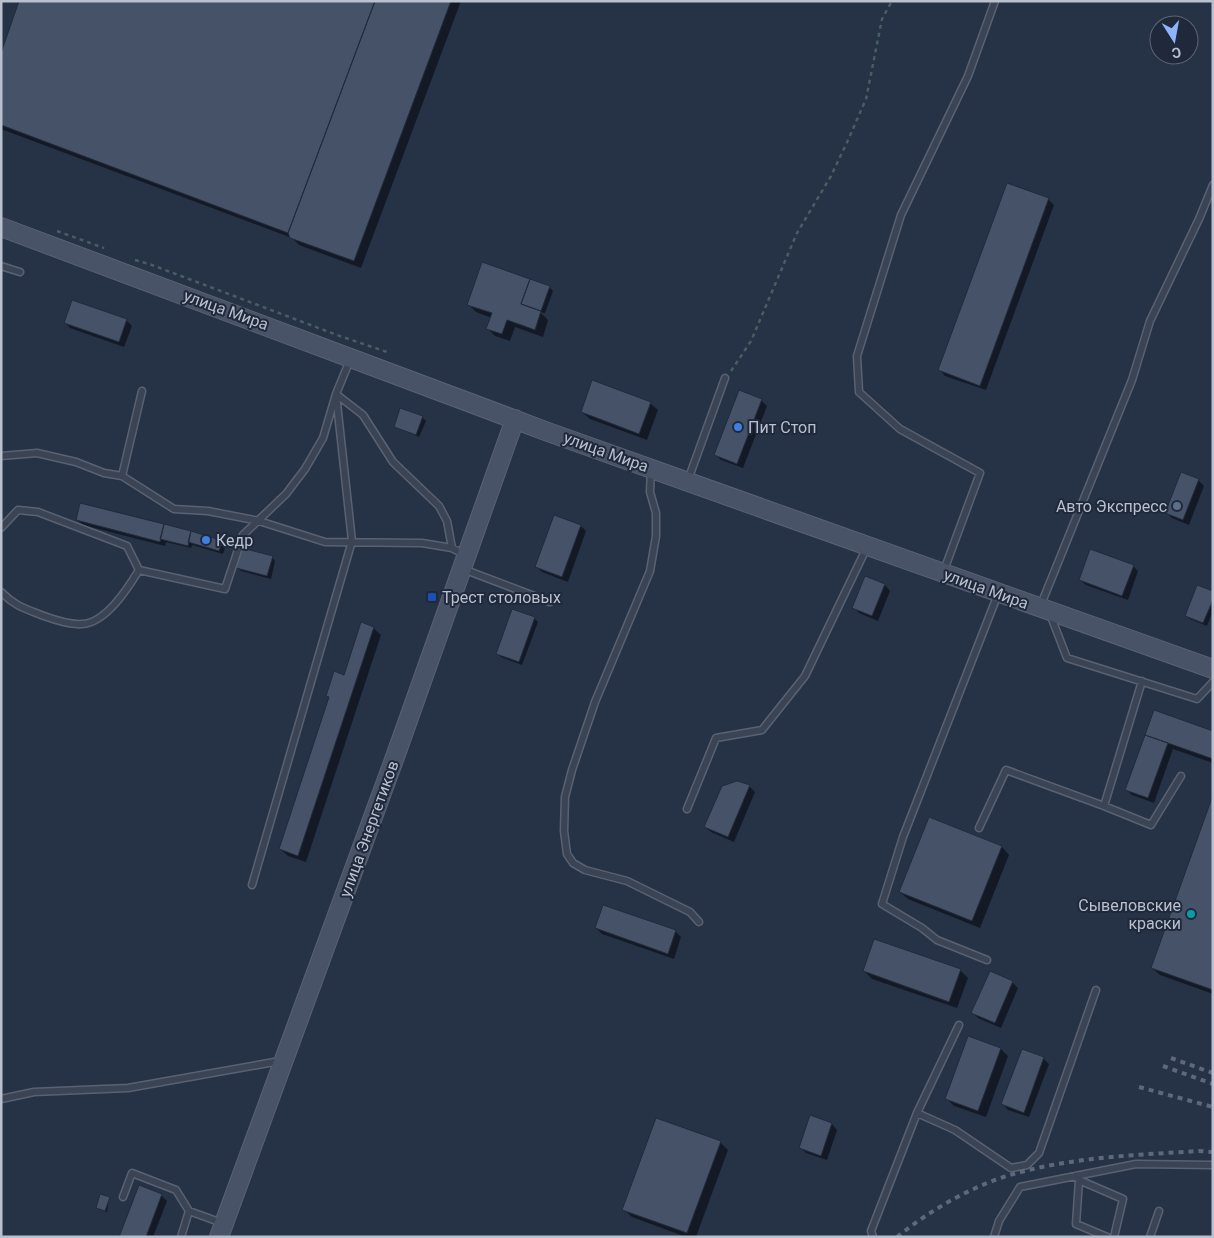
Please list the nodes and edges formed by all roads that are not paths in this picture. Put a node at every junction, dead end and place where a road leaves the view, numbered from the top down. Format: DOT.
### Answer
graph roads {
  1 [pos="995,1"];
  2 [pos="1213,185"];
  3 [pos="1,227"];
  4 [pos="1,266"];
  5 [pos="20,272"];
  6 [pos="352,357"];
  7 [pos="726,378"];
  8 [pos="142,390"];
  9 [pos="336,394"];
  10 [pos="515,419"];
  11 [pos="1,456"];
  12 [pos="651,468"];
  13 [pos="122,476"];
  14 [pos="688,481"];
  15 [pos="258,521"];
  16 [pos="1,528"];
  17 [pos="352,541"];
  18 [pos="867,546"];
  19 [pos="460,558"];
  20 [pos="139,570"];
  21 [pos="942,574"];
  22 [pos="1,592"];
  23 [pos="998,594"];
  24 [pos="550,602"];
  25 [pos="1044,610"];
  26 [pos="1213,669"];
  27 [pos="1142,681"];
  28 [pos="1213,682"];
  29 [pos="1181,776"];
  30 [pos="1104,806"];
  31 [pos="687,809"];
  32 [pos="979,828"];
  33 [pos="252,885"];
  34 [pos="699,922"];
  35 [pos="987,960"];
  36 [pos="1096,990"];
  37 [pos="959,1025"];
  38 [pos="284,1060"];
  39 [pos="1,1100"];
  40 [pos="917,1113"];
  41 [pos="1213,1164"];
  42 [pos="1077,1178"];
  43 [pos="123,1197"];
  44 [pos="1159,1211"];
  45 [pos="189,1212"];
  46 [pos="221,1230"];
  47 [pos="181,1237"];
  48 [pos="873,1237"];
  49 [pos="994,1237"];
  50 [pos="1107,1237"];
  51 [pos="1114,1237"];
  52 [pos="1150,1237"];
  1 -- 21 [label="lane"];
  2 -- 25 [label="lane"];
  3 -- 6 [label="main road, улица Мира"];
  4 -- 5 [label="lane"];
  6 -- 9 [label="lane"];
  6 -- 10 [label="main road, улица Мира"];
  7 -- 14 [label="lane"];
  8 -- 13 [label="lane"];
  9 -- 15 [label="lane"];
  9 -- 17 [label="lane"];
  9 -- 19 [label="lane"];
  10 -- 12 [label="main road, улица Мира"];
  10 -- 19 [label="main road, улица Энергетиков"];
  11 -- 13 [label="lane"];
  12 -- 14 [label="main road, улица Мира"];
  12 -- 34 [label="lane"];
  13 -- 15 [label="lane"];
  14 -- 18 [label="main road, улица Мира"];
  15 -- 17 [label="lane"];
  15 -- 20 [label="lane"];
  16 -- 20 [label="lane"];
  17 -- 19 [label="lane"];
  17 -- 33 [label="lane"];
  18 -- 21 [label="main road, улица Мира"];
  18 -- 31 [label="lane"];
  19 -- 24 [label="lane"];
  19 -- 38 [label="main road, улица Энергетиков"];
  20 -- 22 [label="lane"];
  21 -- 23 [label="main road, улица Мира"];
  23 -- 25 [label="main road, улица Мира"];
  23 -- 35 [label="lane"];
  25 -- 26 [label="main road, улица Мира"];
  25 -- 27 [label="lane"];
  27 -- 28 [label="lane"];
  27 -- 30 [label="lane"];
  29 -- 30 [label="lane"];
  30 -- 32 [label="lane"];
  36 -- 40 [label="lane"];
  37 -- 40 [label="lane"];
  38 -- 39 [label="lane"];
  38 -- 46 [label="main road, улица Энергетиков"];
  40 -- 48 [label="lane"];
  41 -- 42 [label="lane"];
  42 -- 49 [label="lane"];
  42 -- 50 [label="lane"];
  42 -- 51 [label="lane"];
  43 -- 45 [label="lane"];
  44 -- 52 [label="lane"];
  45 -- 46 [label="lane"];
  45 -- 47 [label="lane"];
}
